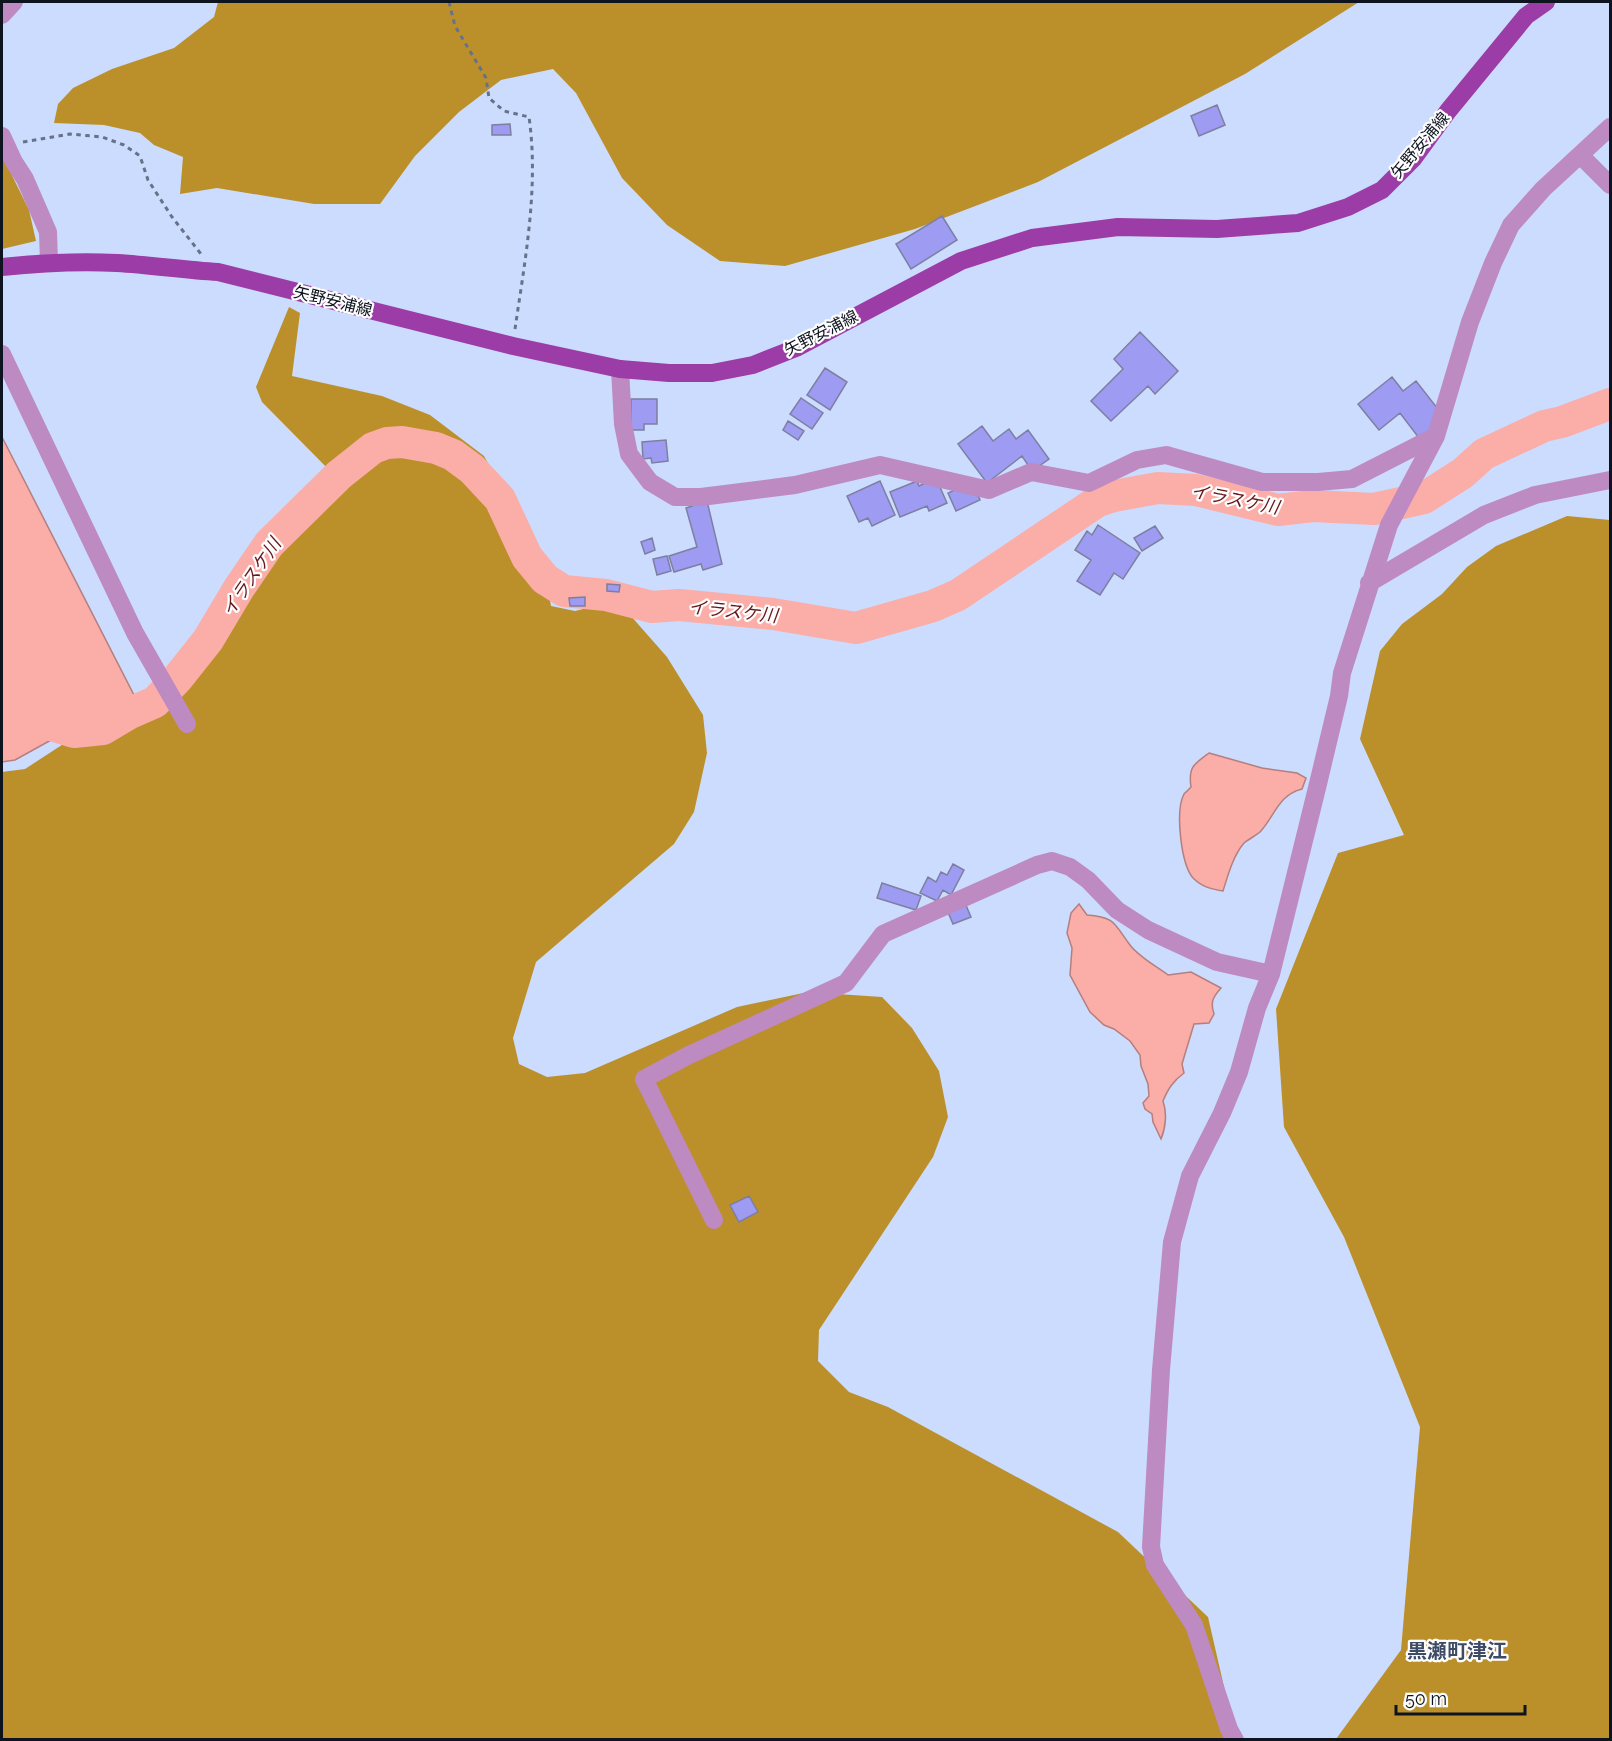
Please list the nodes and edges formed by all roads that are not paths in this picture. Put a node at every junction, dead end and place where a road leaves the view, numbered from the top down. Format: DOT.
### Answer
graph roads {
  1 [pos="14,2"];
  2 [pos="1546,2"];
  3 [pos="2,15"];
  4 [pos="1611,127"];
  5 [pos="4,141"];
  6 [pos="1580,155"];
  7 [pos="1611,185"];
  8 [pos="49,262"];
  9 [pos="2,267"];
  10 [pos="2,354"];
  11 [pos="620,369"];
  12 [pos="1436,436"];
  13 [pos="1611,480"];
  14 [pos="1369,583"];
  15 [pos="187,724"];
  16 [pos="1271,974"];
  17 [pos="714,1220"];
  18 [pos="1235,1740"];
  1 -- 3 [label="street"];
  2 -- 11 [label="main road, 矢野安浦線"];
  4 -- 6 [label="street"];
  5 -- 8 [label="street"];
  6 -- 7 [label="street"];
  6 -- 12 [label="street"];
  8 -- 9 [label="main road, 矢野安浦線"];
  8 -- 11 [label="main road, 矢野安浦線"];
  10 -- 15 [label="street"];
  11 -- 12 [label="street"];
  12 -- 14 [label="street"];
  13 -- 14 [label="street"];
  14 -- 16 [label="street"];
  16 -- 17 [label="street"];
  16 -- 18 [label="street"];
}
